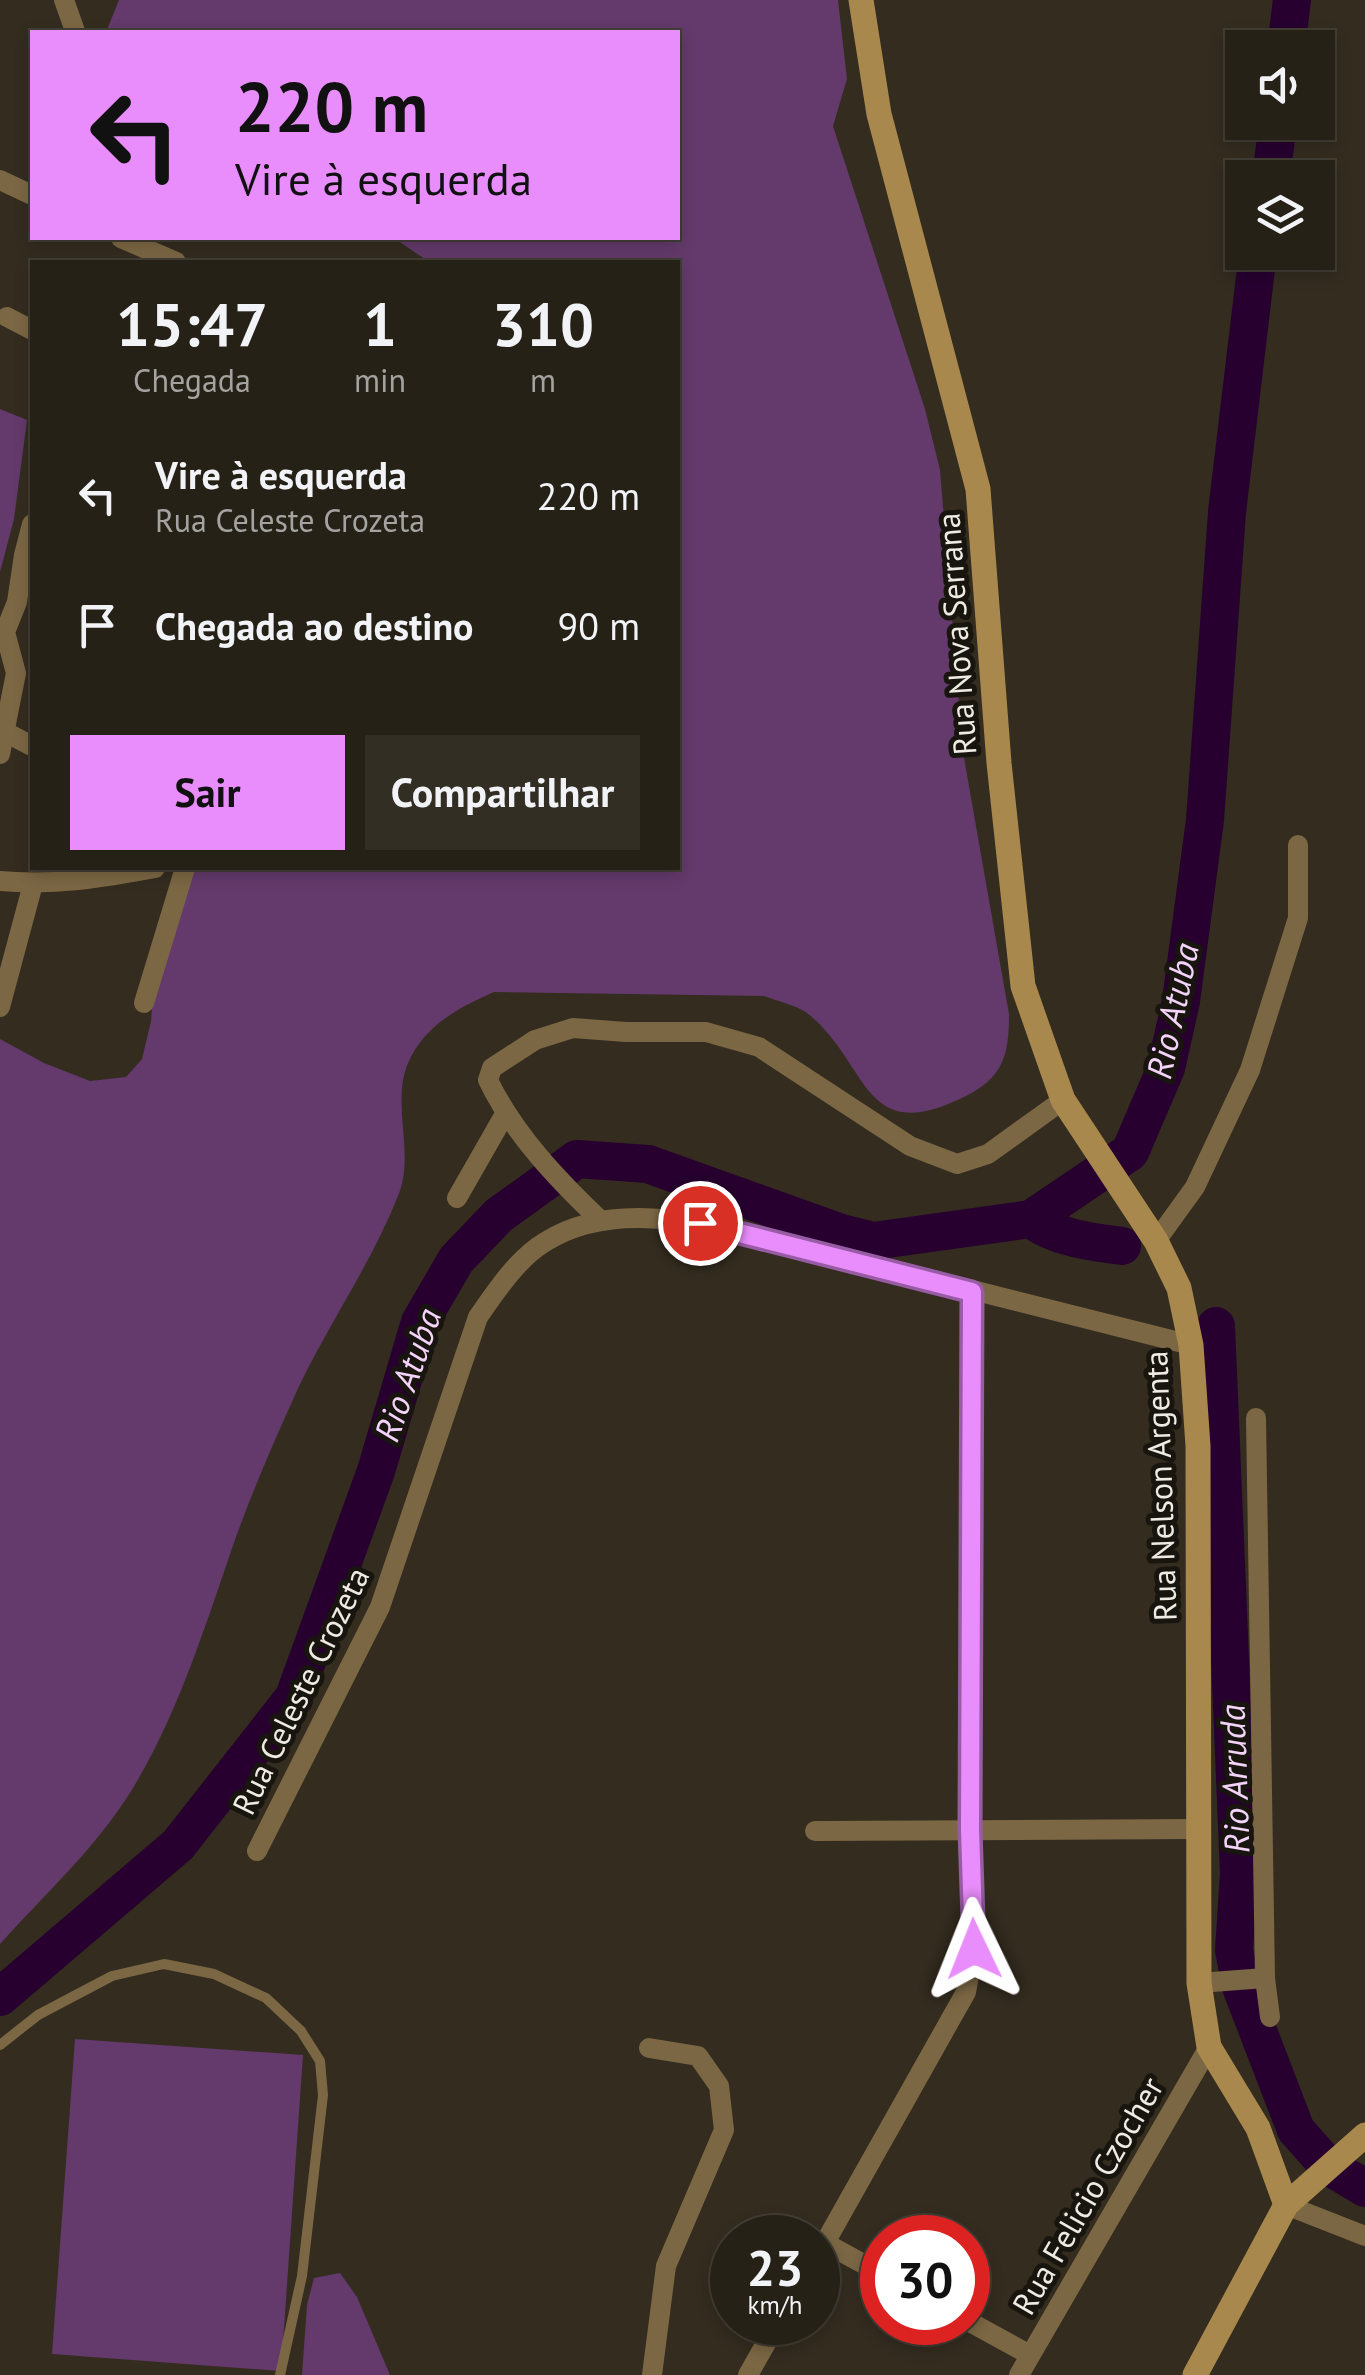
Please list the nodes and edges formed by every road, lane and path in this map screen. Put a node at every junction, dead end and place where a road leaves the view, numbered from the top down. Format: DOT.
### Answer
graph roads {
  1 [pos="64,0"];
  2 [pos="861,0"];
  3 [pos="74,30"];
  4 [pos="0,180"];
  5 [pos="30,194"];
  6 [pos="123,240"];
  7 [pos="143,256"];
  8 [pos="7,317"];
  9 [pos="30,329"];
  10 [pos="30,532"];
  11 [pos="25,607"];
  12 [pos="2,633"];
  13 [pos="3,743"];
  14 [pos="30,746"];
  15 [pos="1298,846"];
  16 [pos="145,870"];
  17 [pos="184,870"];
  18 [pos="0,881"];
  19 [pos="33,884"];
  20 [pos="144,1003"];
  21 [pos="0,1007"];
  22 [pos="1069,1110"];
  23 [pos="504,1114"];
  24 [pos="458,1198"];
  25 [pos="600,1220"];
  26 [pos="1156,1240"];
  27 [pos="972,1292"];
  28 [pos="1192,1345"];
  29 [pos="1256,1418"];
  30 [pos="1198,1829"];
  31 [pos="970,1830"];
  32 [pos="814,1831"];
  33 [pos="257,1851"];
  34 [pos="1265,1978"];
  35 [pos="1199,1983"];
  36 [pos="1270,2018"];
  37 [pos="0,2045"];
  38 [pos="1210,2046"];
  39 [pos="649,2048"];
  40 [pos="1365,2135"];
  41 [pos="1286,2205"];
  42 [pos="840,2215"];
  43 [pos="1365,2236"];
  44 [pos="990,2333"];
  45 [pos="765,2345"];
  46 [pos="1030,2355"];
  47 [pos="280,2375"];
  48 [pos="652,2375"];
  49 [pos="748,2375"];
  50 [pos="1019,2375"];
  51 [pos="1195,2375"];
  1 -- 3 [label="street"];
  2 -- 22 [label="main road, Rua Nova Serrana"];
  4 -- 5 [label="street"];
  6 -- 7 [label="street"];
  8 -- 9 [label="street"];
  10 -- 11 [label="street"];
  11 -- 12 [label="street"];
  12 -- 13 [label="street"];
  13 -- 14 [label="street"];
  15 -- 26 [label="street"];
  16 -- 19 [label="street"];
  17 -- 20 [label="street"];
  18 -- 19 [label="street"];
  19 -- 21 [label="street"];
  22 -- 23 [label="street"];
  22 -- 26 [label="main road, Rua Nova Serrana"];
  23 -- 24 [label="street"];
  23 -- 25 [label="street"];
  25 -- 27 [label="street, Rua Celeste Crozeta"];
  25 -- 33 [label="street, Rua Celeste Crozeta"];
  26 -- 28 [label="main road, Rua Nelson Argenta"];
  27 -- 28 [label="street, Rua Celeste Crozeta"];
  27 -- 31 [label="street"];
  28 -- 30 [label="main road, Rua Nelson Argenta"];
  29 -- 34 [label="street"];
  30 -- 31 [label="street"];
  30 -- 35 [label="main road, Rua Nelson Argenta"];
  31 -- 32 [label="street"];
  31 -- 42 [label="street"];
  34 -- 35 [label="street"];
  34 -- 36 [label="street"];
  35 -- 38 [label="main road, Rua Nelson Argenta"];
  37 -- 47 [label="lane"];
  38 -- 41 [label="main road, Rua Nelson Argenta"];
  38 -- 46 [label="street, Rua Felicio Czocher"];
  39 -- 48 [label="street"];
  40 -- 41 [label="main road"];
  41 -- 43 [label="street"];
  41 -- 51 [label="main road"];
  44 -- 46 [label="street"];
  45 -- 49 [label="street"];
  46 -- 50 [label="street, Rua Felicio Czocher"];
}
